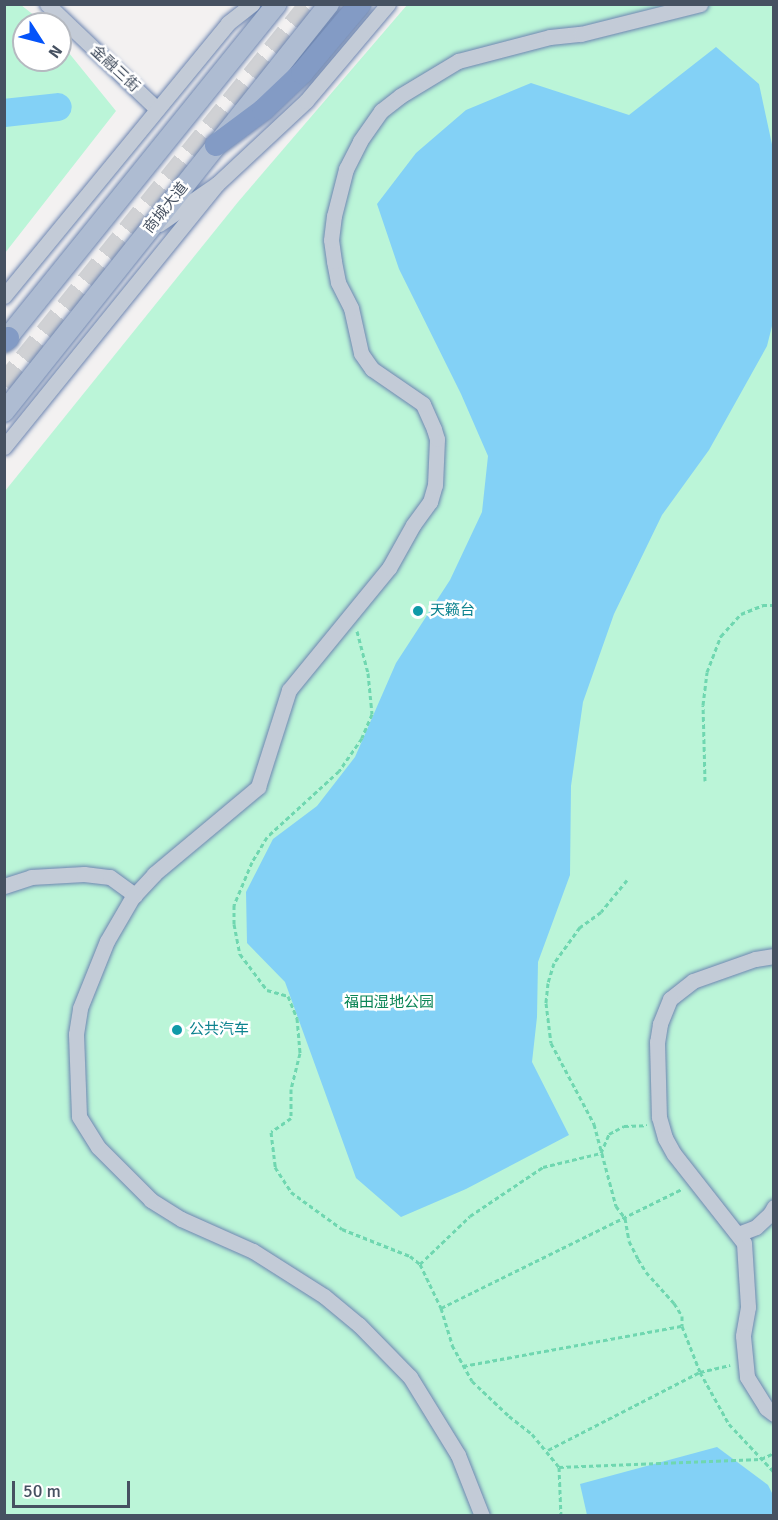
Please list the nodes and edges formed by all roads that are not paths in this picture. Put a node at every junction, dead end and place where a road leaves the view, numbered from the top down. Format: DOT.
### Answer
graph roads {
  1 [pos="47,4"];
  2 [pos="252,4"];
  3 [pos="277,4"];
  4 [pos="329,4"];
  5 [pos="360,4"];
  6 [pos="388,4"];
  7 [pos="700,4"];
  8 [pos="157,109"];
  9 [pos="216,145"];
  10 [pos="217,184"];
  11 [pos="146,232"];
  12 [pos="4,296"];
  13 [pos="6,340"];
  14 [pos="4,412"];
  15 [pos="4,447"];
  16 [pos="4,886"];
  17 [pos="135,894"];
  18 [pos="774,956"];
  19 [pos="774,1207"];
  20 [pos="738,1234"];
  21 [pos="774,1414"];
  22 [pos="482,1515"];
  1 -- 8 [label="street, 金融三街"];
  2 -- 8 [label="street"];
  3 -- 13 [label="main road"];
  4 -- 9 [label="main road, 商城大道"];
  5 -- 9 [label="highway"];
  6 -- 10 [label="street"];
  7 -- 17 [label="street"];
  8 -- 12 [label="street"];
  9 -- 11 [label="main road, 商城大道"];
  10 -- 11 [label="street"];
  10 -- 15 [label="street"];
  11 -- 14 [label="main road, 商城大道"];
  16 -- 17 [label="street"];
  17 -- 22 [label="street"];
  18 -- 20 [label="street"];
  19 -- 20 [label="street"];
  20 -- 21 [label="street"];
}
